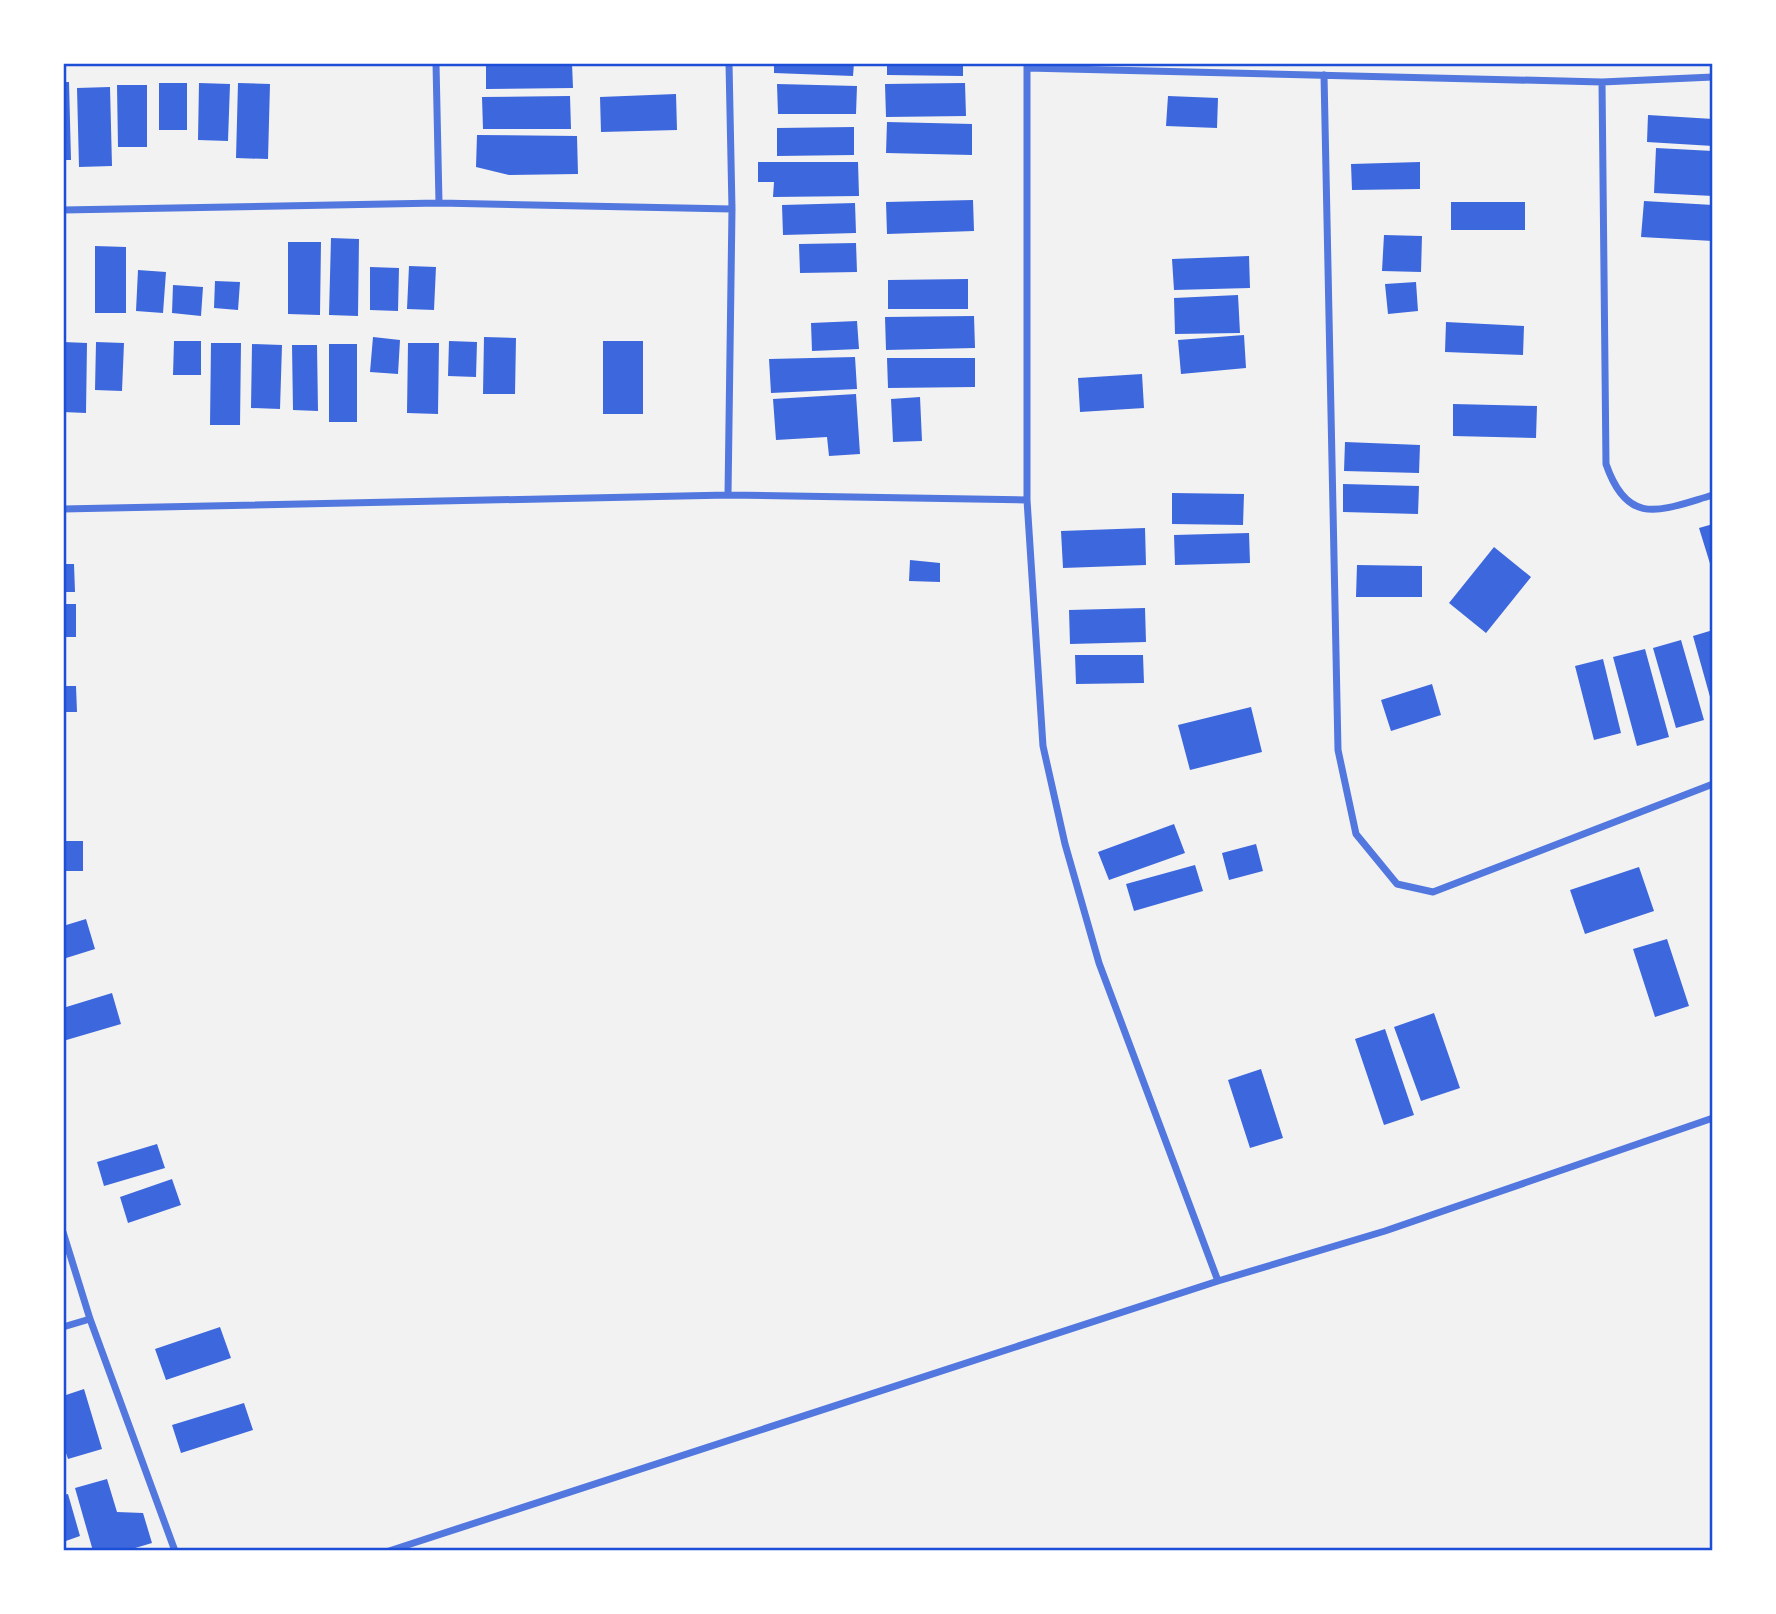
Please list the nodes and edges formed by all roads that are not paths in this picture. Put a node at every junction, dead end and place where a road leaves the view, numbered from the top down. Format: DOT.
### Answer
graph roads {
  1 [pos="436,63"];
  2 [pos="729,63"];
  3 [pos="1027,65"];
  4 [pos="1324,75"];
  5 [pos="1713,77"];
  6 [pos="1602,82"];
  7 [pos="439,204"];
  8 [pos="733,209"];
  9 [pos="63,210"];
  10 [pos="728,495"];
  11 [pos="1713,495"];
  12 [pos="1027,500"];
  13 [pos="63,509"];
  14 [pos="1713,783"];
  15 [pos="1713,1118"];
  16 [pos="63,1232"];
  17 [pos="1218,1281"];
  18 [pos="90,1319"];
  19 [pos="63,1327"];
  20 [pos="175,1551"];
  21 [pos="389,1551"];
  1 -- 7 [label="street"];
  2 -- 8 [label="street"];
  3 -- 4 [label="street"];
  3 -- 12 [label="street"];
  4 -- 6 [label="street"];
  4 -- 14 [label="street"];
  5 -- 6 [label="street"];
  6 -- 11 [label="street"];
  7 -- 8 [label="street"];
  7 -- 9 [label="street"];
  8 -- 10 [label="street"];
  10 -- 12 [label="street"];
  10 -- 13 [label="street"];
  12 -- 17 [label="street"];
  15 -- 17 [label="street"];
  16 -- 18 [label="street"];
  17 -- 21 [label="street"];
  18 -- 19 [label="street"];
  18 -- 20 [label="street"];
}
